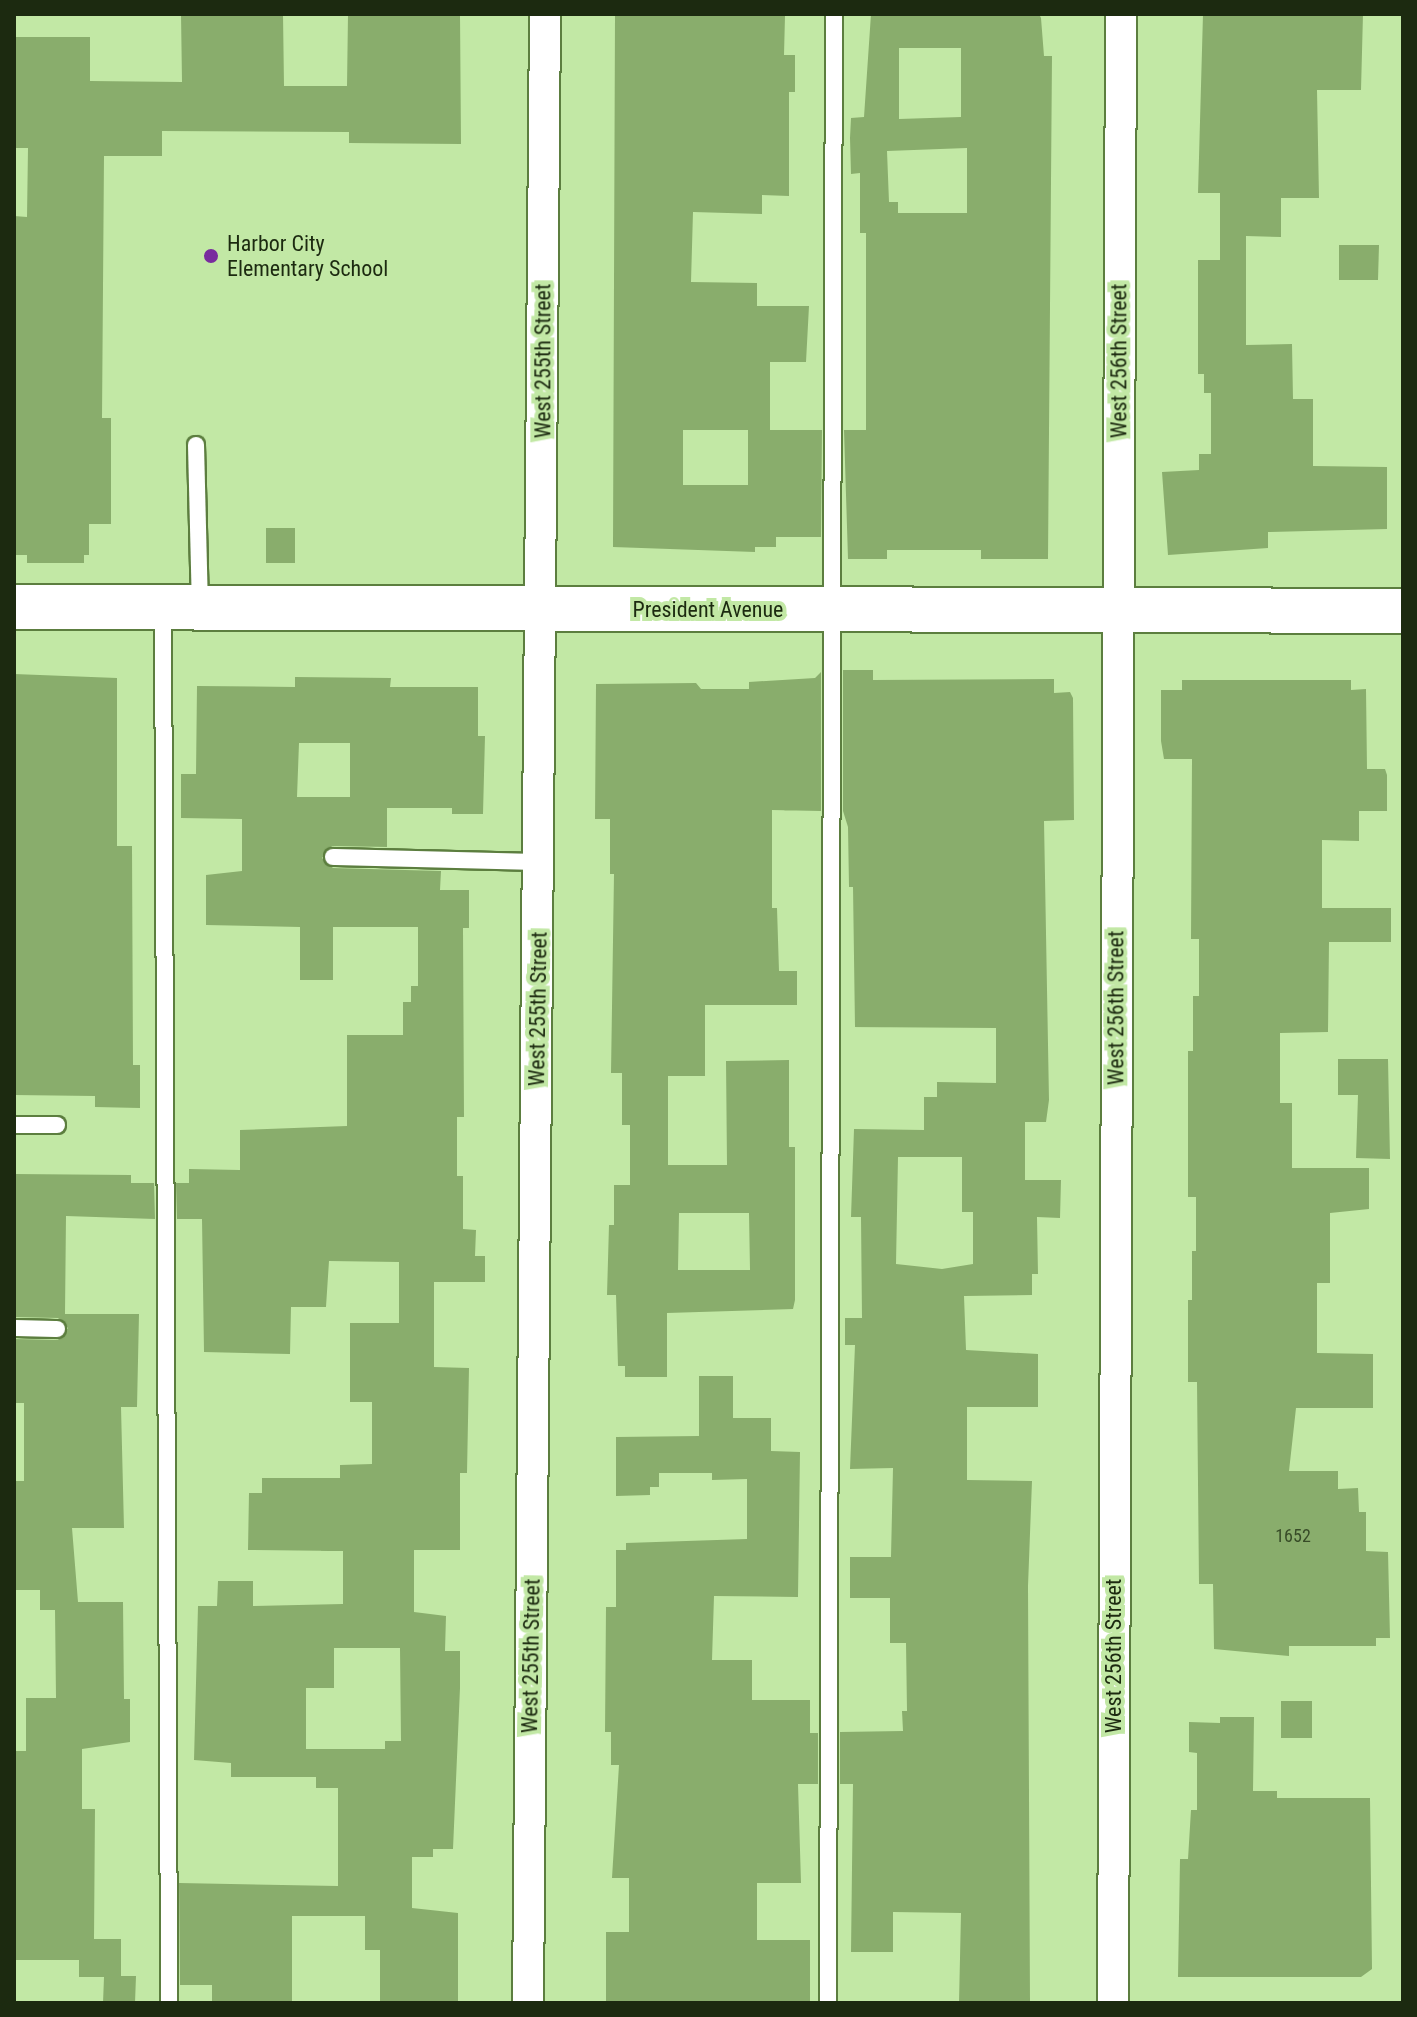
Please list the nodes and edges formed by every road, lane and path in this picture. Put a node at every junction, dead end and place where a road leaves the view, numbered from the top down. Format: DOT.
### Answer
graph roads {
  1 [pos="545,14"];
  2 [pos="834,14"];
  3 [pos="1121,14"];
  4 [pos="196,445"];
  5 [pos="14,607"];
  6 [pos="182,608"];
  7 [pos="541,609"];
  8 [pos="829,611"];
  9 [pos="1117,611"];
  10 [pos="1403,611"];
  11 [pos="333,857"];
  12 [pos="539,862"];
  13 [pos="14,1125"];
  14 [pos="57,1125"];
  15 [pos="14,1328"];
  16 [pos="57,1329"];
  17 [pos="169,2003"];
  18 [pos="528,2003"];
  19 [pos="828,2003"];
  20 [pos="1113,2003"];
  1 -- 7 [label="street, West 255th Street"];
  2 -- 8 [label="lane"];
  3 -- 9 [label="street, West 256th Street"];
  4 -- 6 [label="lane"];
  5 -- 6 [label="street, President Avenue"];
  6 -- 7 [label="street, President Avenue"];
  6 -- 17 [label="lane"];
  7 -- 8 [label="street, President Avenue"];
  7 -- 12 [label="street, West 255th Street"];
  8 -- 9 [label="street, President Avenue"];
  8 -- 19 [label="lane"];
  9 -- 10 [label="street, President Avenue"];
  9 -- 20 [label="street, West 256th Street"];
  11 -- 12 [label="lane"];
  12 -- 18 [label="street, West 255th Street"];
  13 -- 14 [label="lane"];
  15 -- 16 [label="lane"];
}
